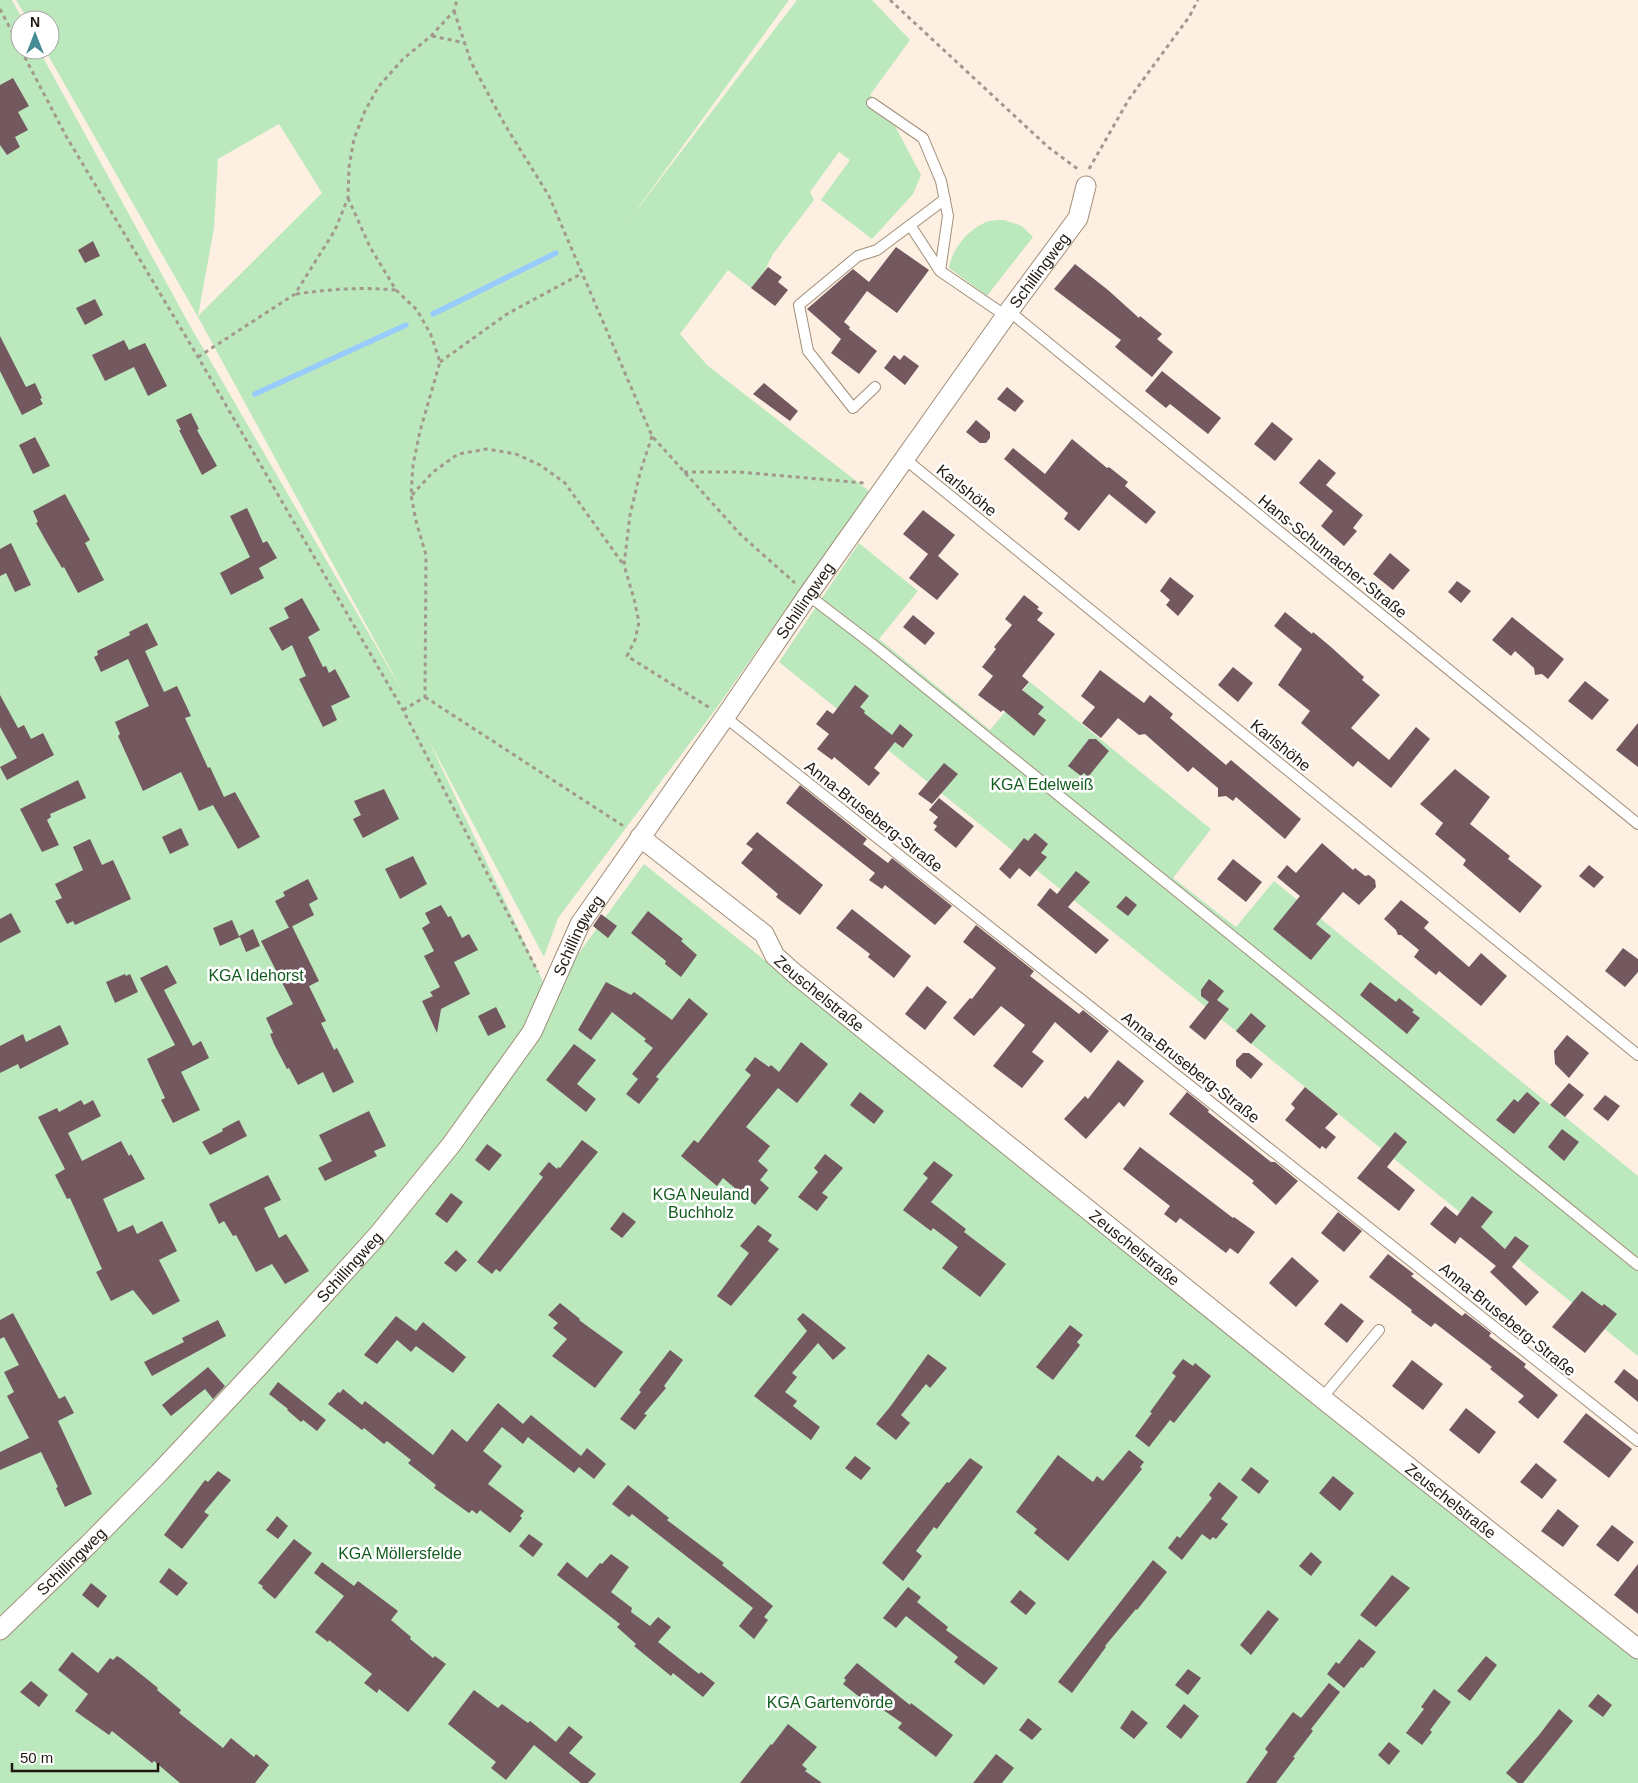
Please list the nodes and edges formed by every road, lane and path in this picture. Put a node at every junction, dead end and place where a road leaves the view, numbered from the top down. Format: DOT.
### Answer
graph roads {
  1 [pos="457,0"];
  2 [pos="890,0"];
  3 [pos="1198,0"];
  4 [pos="0,9"];
  5 [pos="454,11"];
  6 [pos="10,28"];
  7 [pos="431,36"];
  8 [pos="465,44"];
  9 [pos="27,60"];
  10 [pos="872,103"];
  11 [pos="1086,186"];
  12 [pos="348,198"];
  13 [pos="945,199"];
  14 [pos="910,225"];
  15 [pos="940,271"];
  16 [pos="581,274"];
  17 [pos="396,290"];
  18 [pos="296,294"];
  19 [pos="1007,314"];
  20 [pos="198,357"];
  21 [pos="440,362"];
  22 [pos="875,387"];
  23 [pos="652,436"];
  24 [pos="905,459"];
  25 [pos="684,472"];
  26 [pos="887,485"];
  27 [pos="411,495"];
  28 [pos="624,565"];
  29 [pos="808,595"];
  30 [pos="425,697"];
  31 [pos="403,710"];
  32 [pos="725,717"];
  33 [pos="1638,824"];
  34 [pos="640,837"];
  35 [pos="550,995"];
  36 [pos="1638,1055"];
  37 [pos="1638,1265"];
  38 [pos="1379,1330"];
  39 [pos="1322,1398"];
  40 [pos="1638,1442"];
  41 [pos="0,1630"];
  42 [pos="1638,1649"];
  1 -- 5 [label="path"];
  2 -- 3 [label="path"];
  4 -- 6 [label="path"];
  5 -- 7 [label="path"];
  5 -- 8 [label="path"];
  7 -- 8 [label="path"];
  7 -- 12 [label="path"];
  8 -- 16 [label="path"];
  9 -- 20 [label="path"];
  10 -- 13 [label="lane"];
  11 -- 19 [label="street, Schillingweg"];
  12 -- 17 [label="path"];
  12 -- 18 [label="path"];
  13 -- 14 [label="lane"];
  13 -- 15 [label="lane"];
  14 -- 15 [label="lane"];
  14 -- 22 [label="lane"];
  15 -- 19 [label="lane, Hans-Schumacher-Straße"];
  16 -- 21 [label="path"];
  16 -- 23 [label="path"];
  17 -- 18 [label="path"];
  17 -- 21 [label="path"];
  18 -- 20 [label="path"];
  19 -- 24 [label="street, Schillingweg"];
  19 -- 33 [label="lane, Hans-Schumacher-Straße"];
  20 -- 31 [label="path"];
  21 -- 27 [label="path"];
  23 -- 25 [label="path"];
  23 -- 28 [label="path"];
  24 -- 26 [label="street, Schillingweg"];
  24 -- 36 [label="lane, Karlshöhe"];
  25 -- 26 [label="path"];
  25 -- 29 [label="path"];
  26 -- 29 [label="street, Schillingweg"];
  27 -- 28 [label="path"];
  27 -- 30 [label="path"];
  28 -- 32 [label="path"];
  29 -- 32 [label="street, Schillingweg"];
  29 -- 37 [label="lane"];
  30 -- 31 [label="path"];
  30 -- 34 [label="path"];
  31 -- 35 [label="path"];
  32 -- 34 [label="street, Schillingweg"];
  32 -- 40 [label="lane, Anna-Bruseberg-Straße"];
  34 -- 35 [label="street, Schillingweg"];
  34 -- 39 [label="street, Zeuschelstraße"];
  35 -- 41 [label="street, Schillingweg"];
  38 -- 39 [label="lane"];
  39 -- 42 [label="street, Zeuschelstraße"];
}
